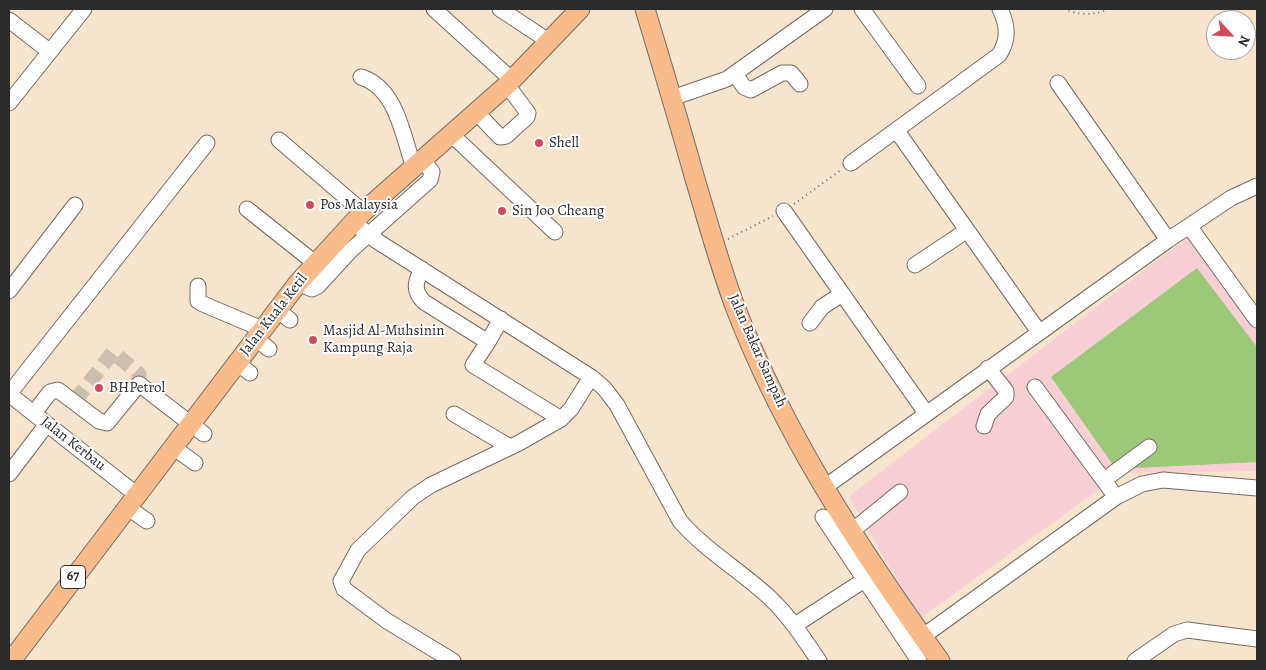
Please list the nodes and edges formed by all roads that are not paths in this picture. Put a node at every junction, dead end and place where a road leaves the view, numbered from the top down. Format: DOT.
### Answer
graph roads {
  1 [pos="84,9"];
  2 [pos="434,9"];
  3 [pos="500,9"];
  4 [pos="580,9"];
  5 [pos="645,9"];
  6 [pos="825,9"];
  7 [pos="862,9"];
  8 [pos="1000,9"];
  9 [pos="9,20"];
  10 [pos="550,42"];
  11 [pos="49,51"];
  12 [pos="735,74"];
  13 [pos="361,77"];
  14 [pos="510,82"];
  15 [pos="1058,83"];
  16 [pos="800,84"];
  17 [pos="918,86"];
  18 [pos="672,98"];
  19 [pos="9,103"];
  20 [pos="477,113"];
  21 [pos="897,131"];
  22 [pos="452,135"];
  23 [pos="279,140"];
  24 [pos="207,143"];
  25 [pos="851,163"];
  26 [pos="419,164"];
  27 [pos="1257,186"];
  28 [pos="74,205"];
  29 [pos="247,208"];
  30 [pos="784,211"];
  31 [pos="358,217"];
  32 [pos="1189,226"];
  33 [pos="966,231"];
  34 [pos="555,232"];
  35 [pos="368,235"];
  36 [pos="1168,240"];
  37 [pos="343,245"];
  38 [pos="316,263"];
  39 [pos="915,264"];
  40 [pos="422,268"];
  41 [pos="298,283"];
  42 [pos="198,286"];
  43 [pos="9,291"];
  44 [pos="842,294"];
  45 [pos="502,318"];
  46 [pos="1257,320"];
  47 [pos="810,323"];
  48 [pos="1039,332"];
  49 [pos="262,339"];
  50 [pos="488,342"];
  51 [pos="988,368"];
  52 [pos="591,378"];
  53 [pos="1035,387"];
  54 [pos="9,394"];
  55 [pos="926,413"];
  56 [pos="34,414"];
  57 [pos="454,414"];
  58 [pos="561,419"];
  59 [pos="47,424"];
  60 [pos="984,426"];
  61 [pos="197,429"];
  62 [pos="1149,446"];
  63 [pos="173,447"];
  64 [pos="510,447"];
  65 [pos="195,464"];
  66 [pos="9,474"];
  67 [pos="1104,480"];
  68 [pos="825,487"];
  69 [pos="1257,488"];
  70 [pos="900,492"];
  71 [pos="1116,497"];
  72 [pos="132,501"];
  73 [pos="823,517"];
  74 [pos="147,521"];
  75 [pos="852,531"];
  76 [pos="871,575"];
  77 [pos="795,625"];
  78 [pos="922,637"];
  79 [pos="1257,639"];
  80 [pos="449,660"];
  81 [pos="11,661"];
  82 [pos="819,661"];
  83 [pos="919,661"];
  84 [pos="940,661"];
  85 [pos="1135,661"];
  1 -- 11 [label="street"];
  2 -- 14 [label="street"];
  3 -- 10 [label="street"];
  4 -- 10 [label="main road, Jalan Kuala Ketil / 67"];
  5 -- 18 [label="main road, Jalan Bakar Sampah"];
  6 -- 12 [label="street"];
  7 -- 17 [label="street"];
  8 -- 21 [label="street"];
  9 -- 11 [label="street"];
  10 -- 14 [label="main road, Jalan Kuala Ketil / 67"];
  11 -- 19 [label="street"];
  12 -- 16 [label="street"];
  12 -- 18 [label="street"];
  13 -- 26 [label="street"];
  14 -- 20 [label="main road, Jalan Kuala Ketil / 67"];
  14 -- 20 [label="street"];
  15 -- 36 [label="street"];
  18 -- 68 [label="main road, Jalan Bakar Sampah"];
  20 -- 22 [label="main road, Jalan Kuala Ketil / 67"];
  21 -- 25 [label="street"];
  21 -- 33 [label="street"];
  22 -- 26 [label="main road, Jalan Kuala Ketil / 67"];
  22 -- 34 [label="street"];
  23 -- 31 [label="street"];
  24 -- 54 [label="street"];
  26 -- 31 [label="main road, Jalan Kuala Ketil / 67"];
  26 -- 35 [label="street"];
  27 -- 32 [label="street"];
  28 -- 43 [label="street"];
  29 -- 38 [label="street"];
  30 -- 44 [label="street"];
  31 -- 35 [label="street"];
  31 -- 37 [label="main road, Jalan Kuala Ketil / 67"];
  32 -- 36 [label="street"];
  32 -- 46 [label="street"];
  33 -- 39 [label="street"];
  33 -- 48 [label="street"];
  35 -- 37 [label="street"];
  35 -- 40 [label="street"];
  36 -- 48 [label="street"];
  37 -- 38 [label="main road, Jalan Kuala Ketil / 67"];
  37 -- 41 [label="street"];
  38 -- 41 [label="main road, Jalan Kuala Ketil / 67"];
  40 -- 45 [label="street"];
  40 -- 50 [label="street"];
  41 -- 49 [label="main road, Jalan Kuala Ketil / 67"];
  42 -- 49 [label="street"];
  44 -- 47 [label="street"];
  44 -- 55 [label="street"];
  45 -- 50 [label="street"];
  45 -- 52 [label="street"];
  48 -- 51 [label="street"];
  49 -- 61 [label="main road, Jalan Kuala Ketil / 67"];
  50 -- 58 [label="street"];
  51 -- 55 [label="street"];
  51 -- 60 [label="street"];
  52 -- 58 [label="street"];
  52 -- 77 [label="street"];
  53 -- 67 [label="street"];
  54 -- 56 [label="street, Jalan Kerbau"];
  55 -- 68 [label="street"];
  56 -- 59 [label="street, Jalan Kerbau"];
  56 -- 61 [label="street"];
  57 -- 64 [label="street"];
  58 -- 64 [label="street"];
  59 -- 66 [label="street"];
  59 -- 72 [label="street, Jalan Kerbau"];
  61 -- 63 [label="main road, Jalan Kuala Ketil / 67"];
  62 -- 67 [label="street"];
  63 -- 65 [label="street"];
  63 -- 72 [label="main road, Jalan Kuala Ketil / 67"];
  64 -- 80 [label="street"];
  67 -- 71 [label="street"];
  68 -- 75 [label="main road, Jalan Bakar Sampah"];
  69 -- 71 [label="street"];
  70 -- 75 [label="street"];
  71 -- 78 [label="street"];
  72 -- 74 [label="street, Jalan Kerbau"];
  72 -- 81 [label="main road, Jalan Kuala Ketil / 67"];
  73 -- 76 [label="street"];
  75 -- 76 [label="main road, Jalan Bakar Sampah"];
  76 -- 77 [label="street"];
  76 -- 78 [label="main road, Jalan Bakar Sampah"];
  76 -- 83 [label="street"];
  77 -- 82 [label="street"];
  78 -- 84 [label="main road, Jalan Bakar Sampah"];
  79 -- 85 [label="street"];
}
